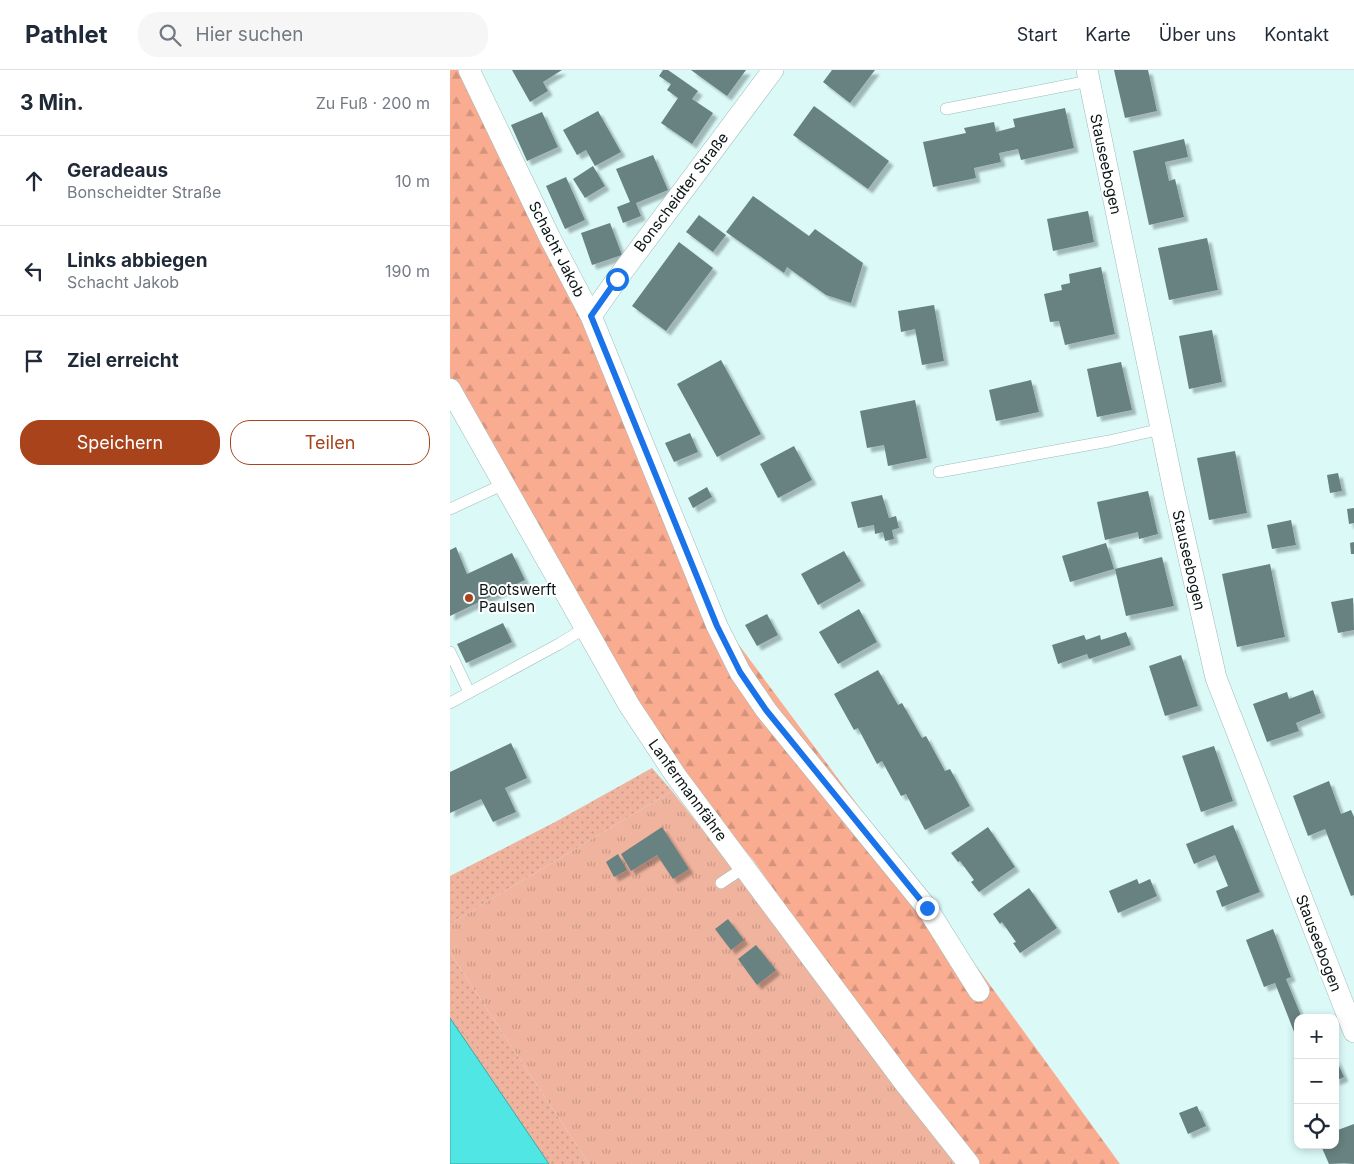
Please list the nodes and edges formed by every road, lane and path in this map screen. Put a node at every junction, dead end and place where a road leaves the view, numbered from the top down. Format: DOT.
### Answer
graph roads {
  1 [pos="469,70"];
  2 [pos="773,70"];
  3 [pos="1088,76"];
  4 [pos="946,109"];
  5 [pos="591,316"];
  6 [pos="450,389"];
  7 [pos="1161,429"];
  8 [pos="939,472"];
  9 [pos="504,484"];
  10 [pos="450,509"];
  11 [pos="585,628"];
  12 [pos="450,652"];
  13 [pos="469,692"];
  14 [pos="450,703"];
  15 [pos="745,867"];
  16 [pos="721,883"];
  17 [pos="979,991"];
  18 [pos="1354,1032"];
  19 [pos="968,1164"];
  1 -- 5 [label="street, Schacht Jakob"];
  2 -- 5 [label="street, Bonscheidter Straße"];
  3 -- 4 [label="lane"];
  3 -- 7 [label="street, Stauseebogen"];
  5 -- 17 [label="street, Schacht Jakob"];
  6 -- 9 [label="street, Lanfermannfähre"];
  7 -- 8 [label="lane"];
  7 -- 18 [label="street, Stauseebogen"];
  9 -- 10 [label="lane"];
  9 -- 11 [label="street, Lanfermannfähre"];
  11 -- 13 [label="lane"];
  11 -- 15 [label="street, Lanfermannfähre"];
  12 -- 13 [label="lane"];
  13 -- 14 [label="lane"];
  15 -- 16 [label="lane"];
  15 -- 19 [label="street, Lanfermannfähre"];
}
